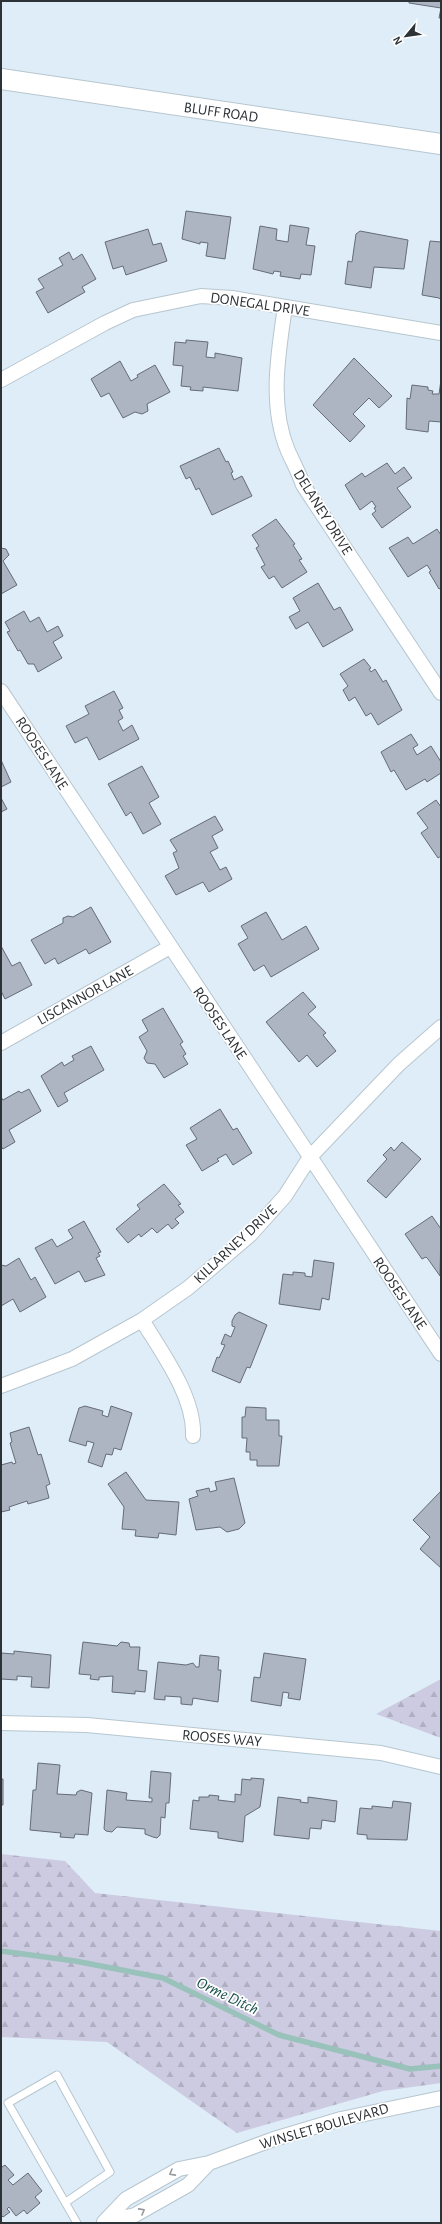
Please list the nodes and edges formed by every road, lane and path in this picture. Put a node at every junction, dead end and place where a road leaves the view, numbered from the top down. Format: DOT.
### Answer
graph roads {
  1 [pos="1,79"];
  2 [pos="441,144"];
  3 [pos="285,307"];
  4 [pos="441,333"];
  5 [pos="1,380"];
  6 [pos="1,692"];
  7 [pos="441,693"];
  8 [pos="5,706"];
  9 [pos="170,947"];
  10 [pos="441,1027"];
  11 [pos="1,1043"];
  12 [pos="310,1157"];
  13 [pos="142,1320"];
  14 [pos="441,1354"];
  15 [pos="1,1386"];
  16 [pos="192,1436"];
  17 [pos="1,1723"];
  18 [pos="441,1767"];
  19 [pos="441,2098"];
  20 [pos="66,2202"];
  21 [pos="103,2222"];
  22 [pos="77,2223"];
  1 -- 2 [label="main road, BLUFF ROAD"];
  3 -- 4 [label="street, DONEGAL DRIVE"];
  3 -- 5 [label="street, DONEGAL DRIVE"];
  3 -- 7 [label="street, DELANEY DRIVE"];
  6 -- 8 [label="street, ROOSES LANE"];
  8 -- 9 [label="street, ROOSES LANE"];
  9 -- 11 [label="street, LISCANNOR LANE"];
  9 -- 12 [label="street, ROOSES LANE"];
  10 -- 12 [label="street, KILLARNEY DRIVE"];
  12 -- 13 [label="street, KILLARNEY DRIVE"];
  12 -- 14 [label="street, ROOSES LANE"];
  13 -- 15 [label="street, KILLARNEY DRIVE"];
  13 -- 16 [label="street"];
  17 -- 18 [label="street, ROOSES WAY"];
  19 -- 21 [label="street, WINSLET BOULEVARD"];
  20 -- 20 [label="lane"];
  20 -- 22 [label="lane"];
}
